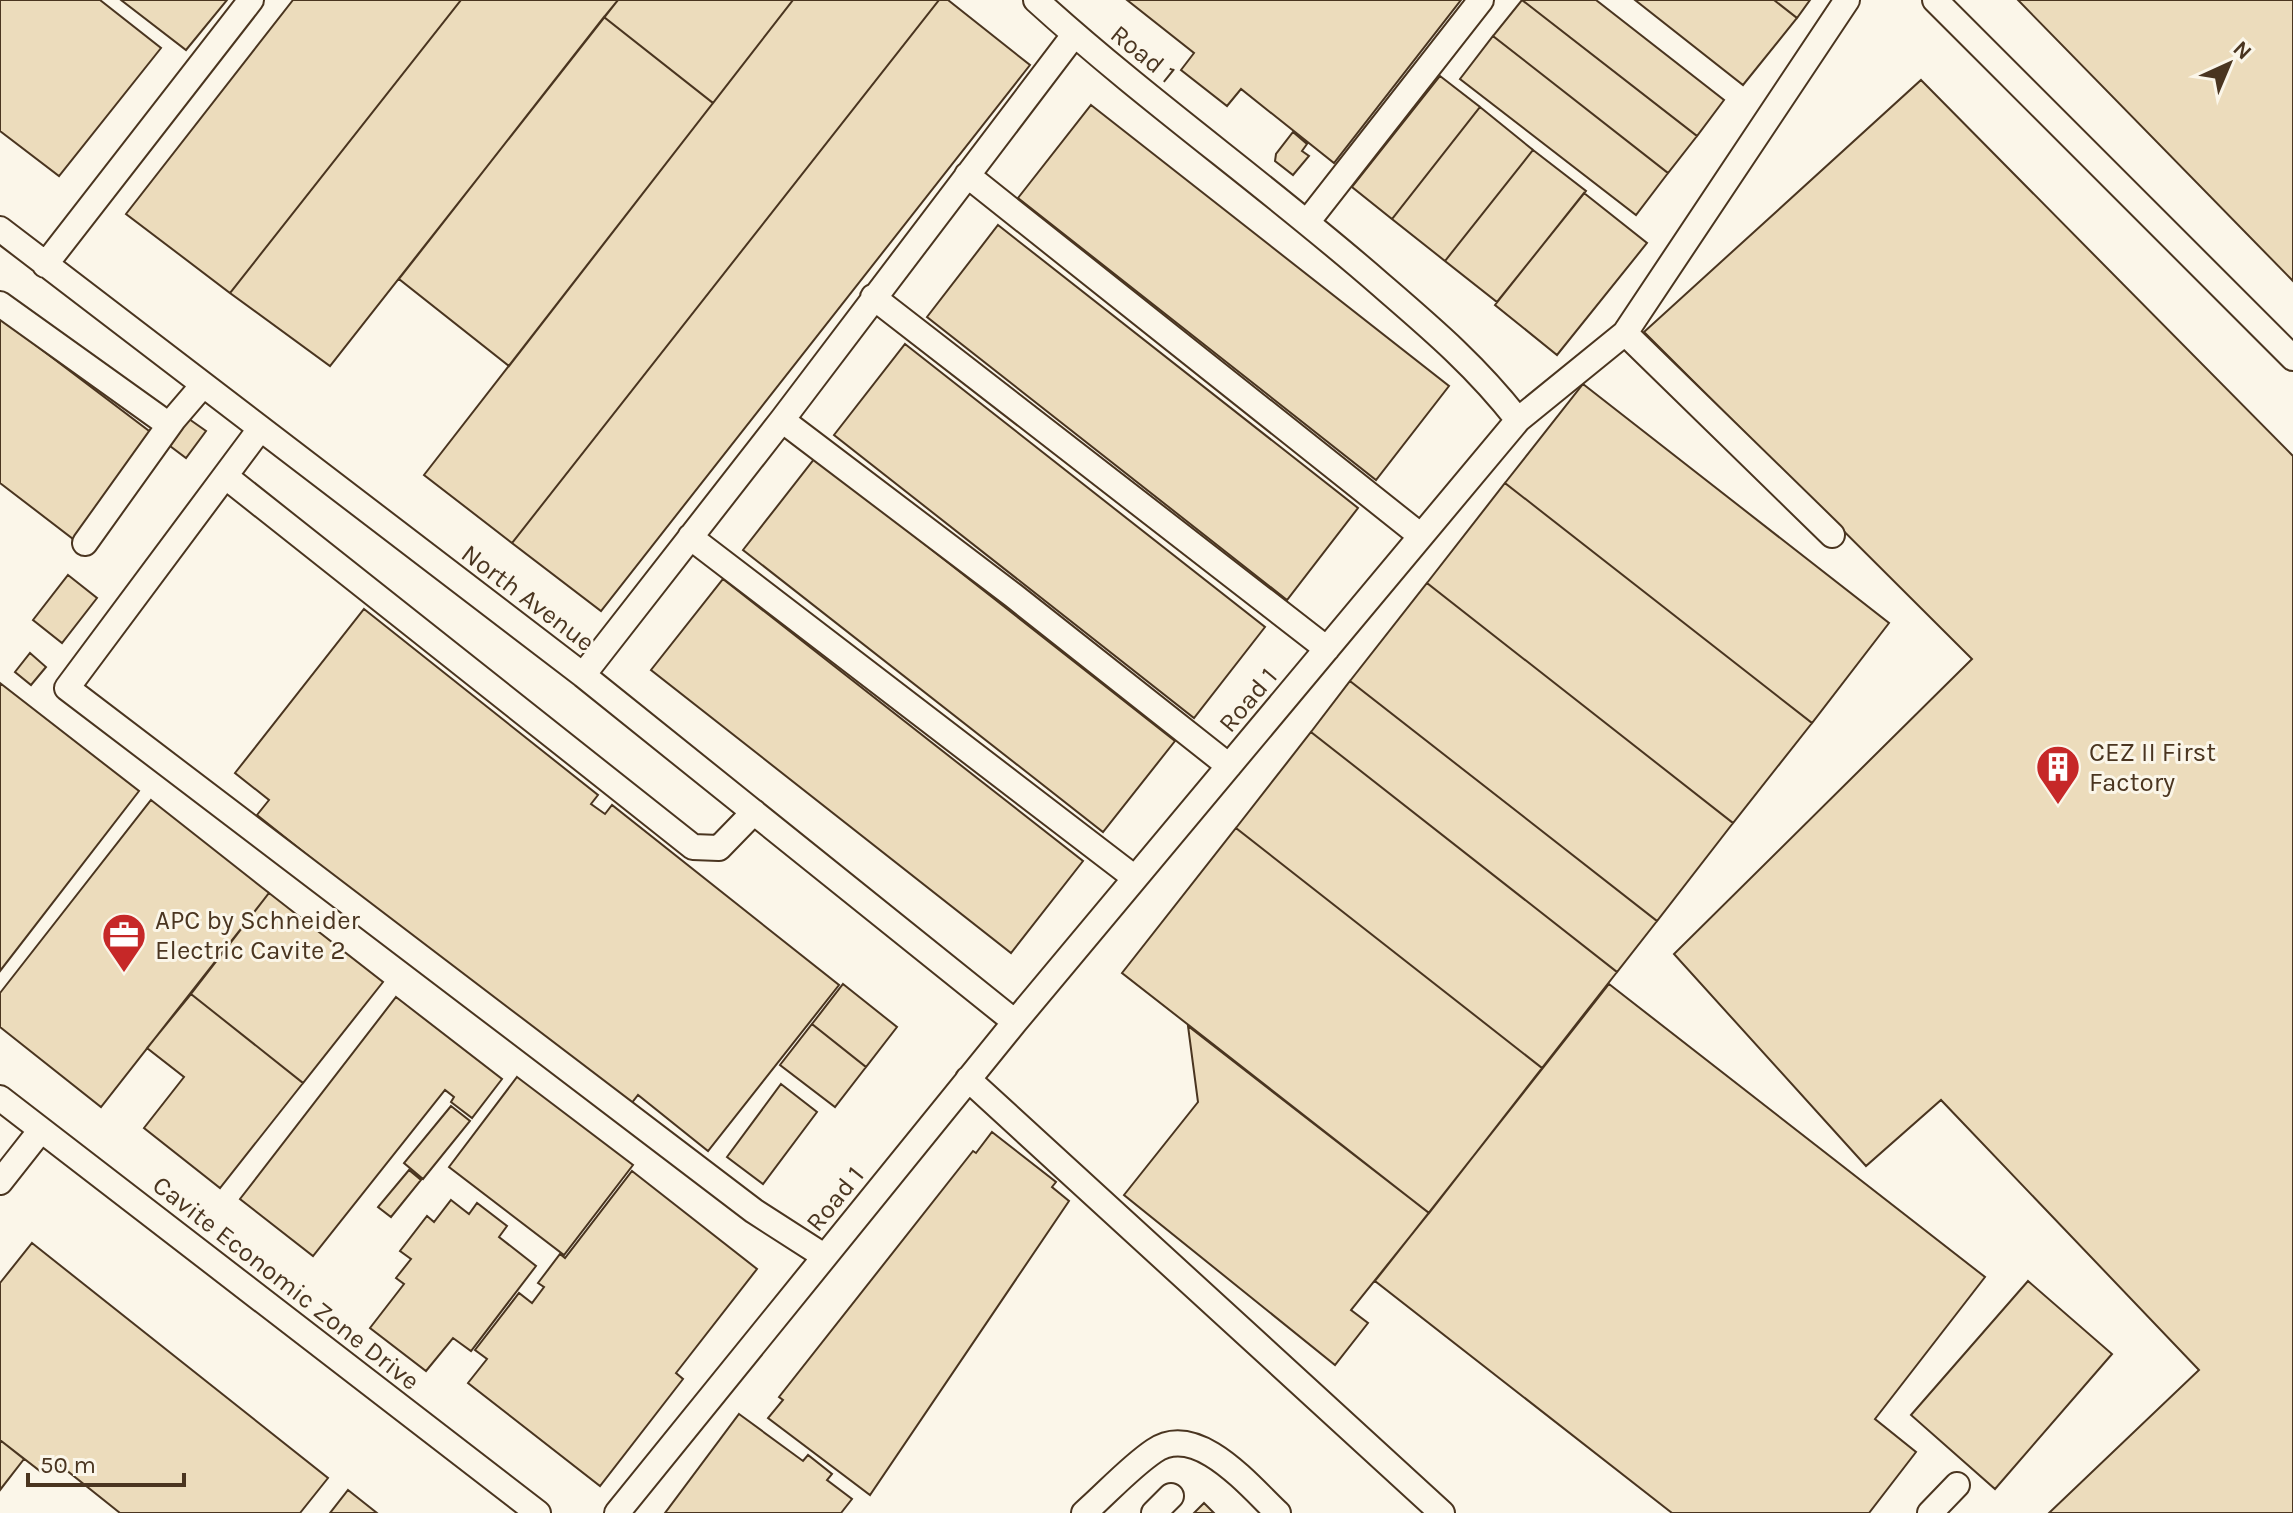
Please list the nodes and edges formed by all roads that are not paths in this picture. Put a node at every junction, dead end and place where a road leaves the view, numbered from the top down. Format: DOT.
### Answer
graph roads {
  1 [pos="251,0"];
  2 [pos="1036,0"];
  3 [pos="1481,0"];
  4 [pos="1847,0"];
  5 [pos="1935,0"];
  6 [pos="1074,35"];
  7 [pos="967,175"];
  8 [pos="1308,221"];
  9 [pos="0,229"];
  10 [pos="45,265"];
  11 [pos="873,297"];
  12 [pos="0,304"];
  13 [pos="1625,333"];
  14 [pos="2293,358"];
  15 [pos="203,385"];
  16 [pos="782,420"];
  17 [pos="1518,420"];
  18 [pos="169,425"];
  19 [pos="260,429"];
  20 [pos="225,476"];
  21 [pos="1832,535"];
  22 [pos="1421,536"];
  23 [pos="690,537"];
  24 [pos="85,543"];
  25 [pos="1327,649"];
  26 [pos="583,675"];
  27 [pos="1229,766"];
  28 [pos="754,812"];
  29 [pos="1135,878"];
  30 [pos="1015,1022"];
  31 [pos="968,1079"];
  32 [pos="0,1098"];
  33 [pos="41,1130"];
  34 [pos="0,1182"];
  35 [pos="824,1256"];
  36 [pos="1957,1485"];
  37 [pos="538,1513"];
  38 [pos="617,1513"];
  39 [pos="1084,1513"];
  40 [pos="1278,1513"];
  41 [pos="1442,1513"];
  42 [pos="1930,1513"];
  1 -- 10 [label="street"];
  2 -- 6 [label="street, Road 1"];
  3 -- 8 [label="street"];
  4 -- 13 [label="street"];
  5 -- 14 [label="street"];
  6 -- 7 [label="street"];
  6 -- 8 [label="street, Road 1"];
  7 -- 11 [label="street"];
  7 -- 22 [label="street"];
  8 -- 17 [label="street, Road 1"];
  9 -- 10 [label="street, North Avenue"];
  10 -- 15 [label="street, North Avenue"];
  11 -- 16 [label="street"];
  11 -- 25 [label="street"];
  12 -- 18 [label="street"];
  13 -- 17 [label="street"];
  13 -- 21 [label="street"];
  15 -- 18 [label="street"];
  15 -- 19 [label="street, North Avenue"];
  16 -- 23 [label="street"];
  16 -- 27 [label="street"];
  17 -- 22 [label="street, Road 1"];
  18 -- 24 [label="street"];
  19 -- 20 [label="street"];
  19 -- 26 [label="street, North Avenue"];
  20 -- 28 [label="street"];
  20 -- 35 [label="street"];
  22 -- 25 [label="street, Road 1"];
  23 -- 26 [label="street"];
  23 -- 29 [label="street"];
  25 -- 27 [label="street, Road 1"];
  26 -- 28 [label="street, North Avenue"];
  27 -- 29 [label="street, Road 1"];
  28 -- 30 [label="street, North Avenue"];
  29 -- 30 [label="street, Road 1"];
  30 -- 31 [label="street, Road 1"];
  31 -- 35 [label="street, Road 1"];
  31 -- 41 [label="street"];
  32 -- 33 [label="street, Cavite Economic Zone Drive"];
  33 -- 34 [label="street"];
  33 -- 37 [label="street, Cavite Economic Zone Drive"];
  35 -- 38 [label="street, Road 1"];
  36 -- 42 [label="street"];
  39 -- 40 [label="street"];
}
